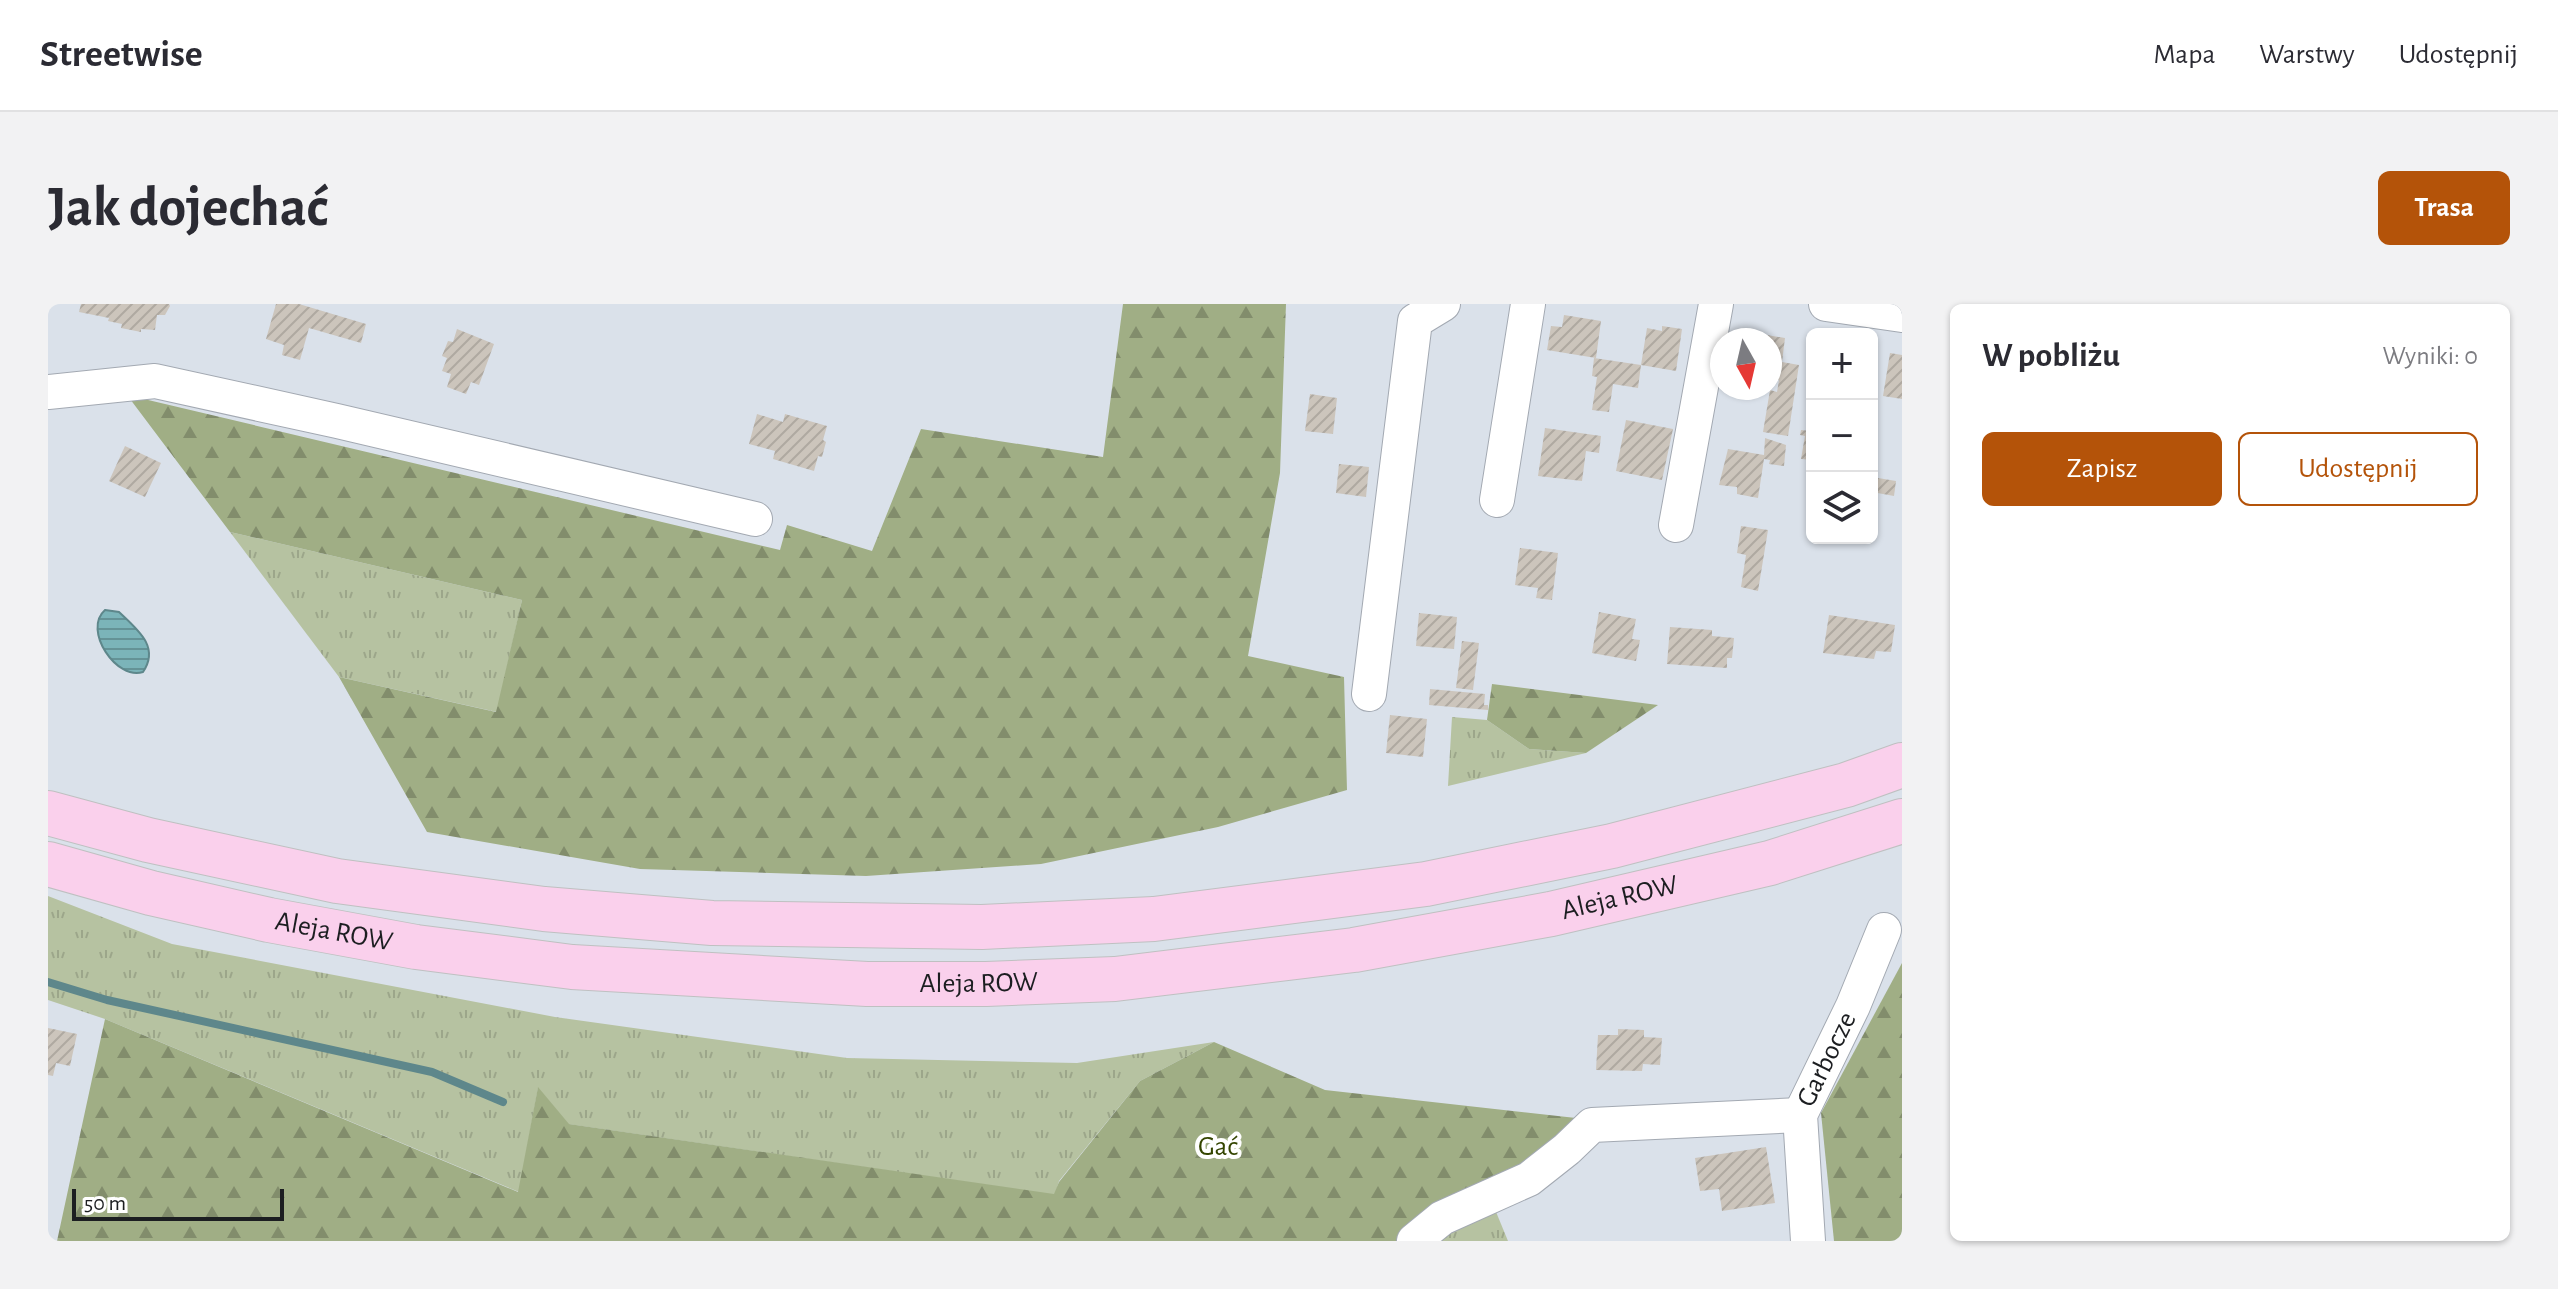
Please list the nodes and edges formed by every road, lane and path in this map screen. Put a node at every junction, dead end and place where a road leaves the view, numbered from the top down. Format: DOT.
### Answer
graph roads {
  1 [pos="1443,304"];
  2 [pos="1528,304"];
  3 [pos="1716,304"];
  4 [pos="1826,304"];
  5 [pos="1902,315"];
  6 [pos="48,392"];
  7 [pos="1497,500"];
  8 [pos="755,519"];
  9 [pos="1676,525"];
  10 [pos="1369,694"];
  11 [pos="1902,765"];
  12 [pos="48,813"];
  13 [pos="1902,821"];
  14 [pos="48,864"];
  15 [pos="1884,930"];
  16 [pos="1800,1115"];
  17 [pos="1414,1241"];
  18 [pos="1808,1241"];
  1 -- 10 [label="street"];
  2 -- 7 [label="street"];
  3 -- 9 [label="street"];
  4 -- 5 [label="street"];
  6 -- 8 [label="street"];
  11 -- 12 [label="main road, Aleja ROW"];
  13 -- 14 [label="main road, Aleja ROW"];
  15 -- 16 [label="street, Garbocze"];
  16 -- 17 [label="street"];
  16 -- 18 [label="street, Garbocze"];
}
